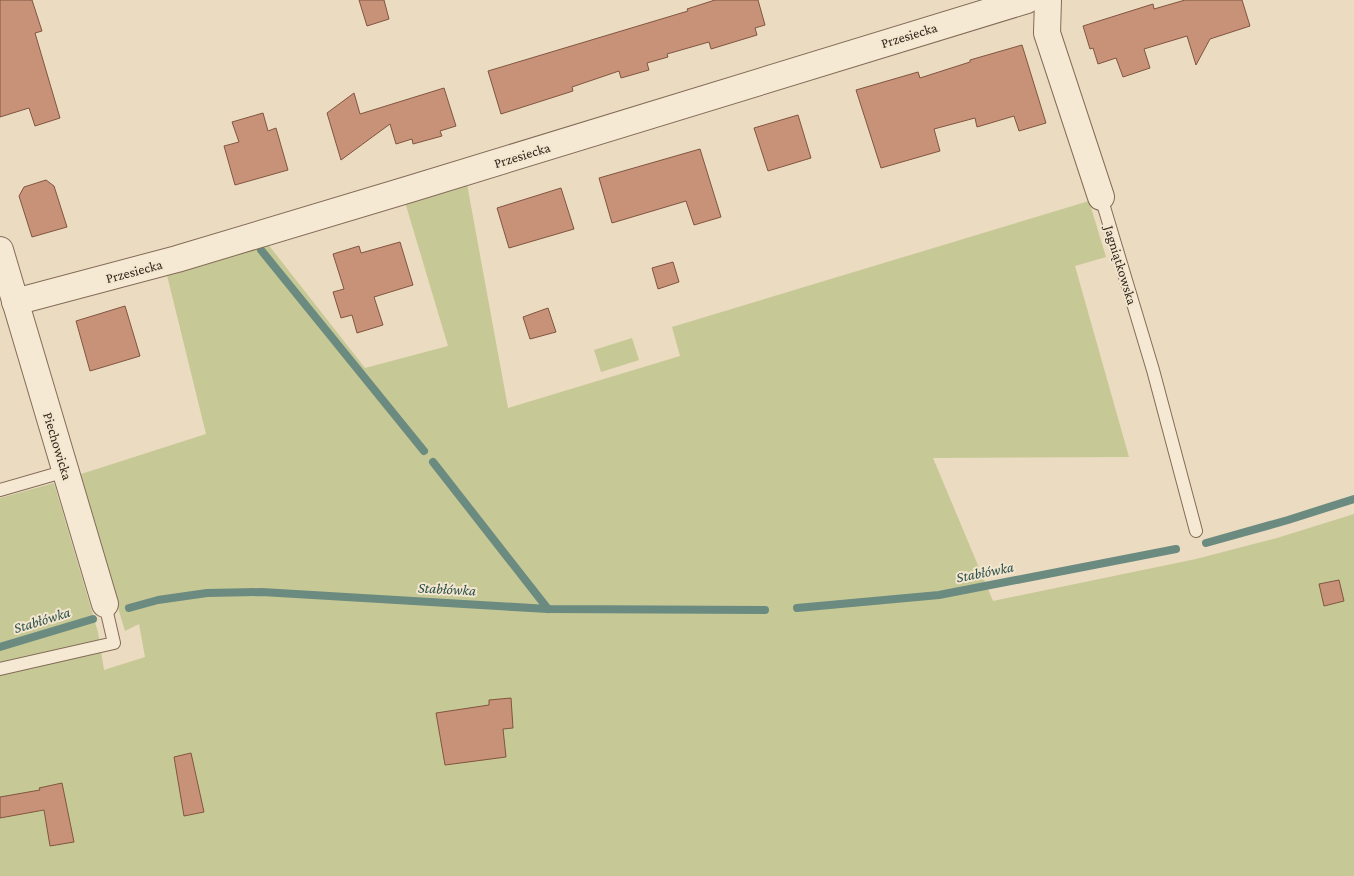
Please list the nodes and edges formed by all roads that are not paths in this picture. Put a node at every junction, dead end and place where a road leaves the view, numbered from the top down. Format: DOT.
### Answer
graph roads {
  1 [pos="1027,0"];
  2 [pos="1048,0"];
  3 [pos="1101,197"];
  4 [pos="0,250"];
  5 [pos="15,302"];
  6 [pos="66,471"];
  7 [pos="0,490"];
  8 [pos="1196,531"];
  9 [pos="105,604"];
  10 [pos="0,669"];
  1 -- 5 [label="street, Przesiecka"];
  2 -- 3 [label="street, Jagniątkowska"];
  3 -- 8 [label="lane, Jagniątkowska"];
  4 -- 5 [label="street, Piechowicka"];
  5 -- 6 [label="street, Piechowicka"];
  6 -- 7 [label="lane"];
  6 -- 9 [label="street, Piechowicka"];
  9 -- 10 [label="lane, Piechowicka"];
}
